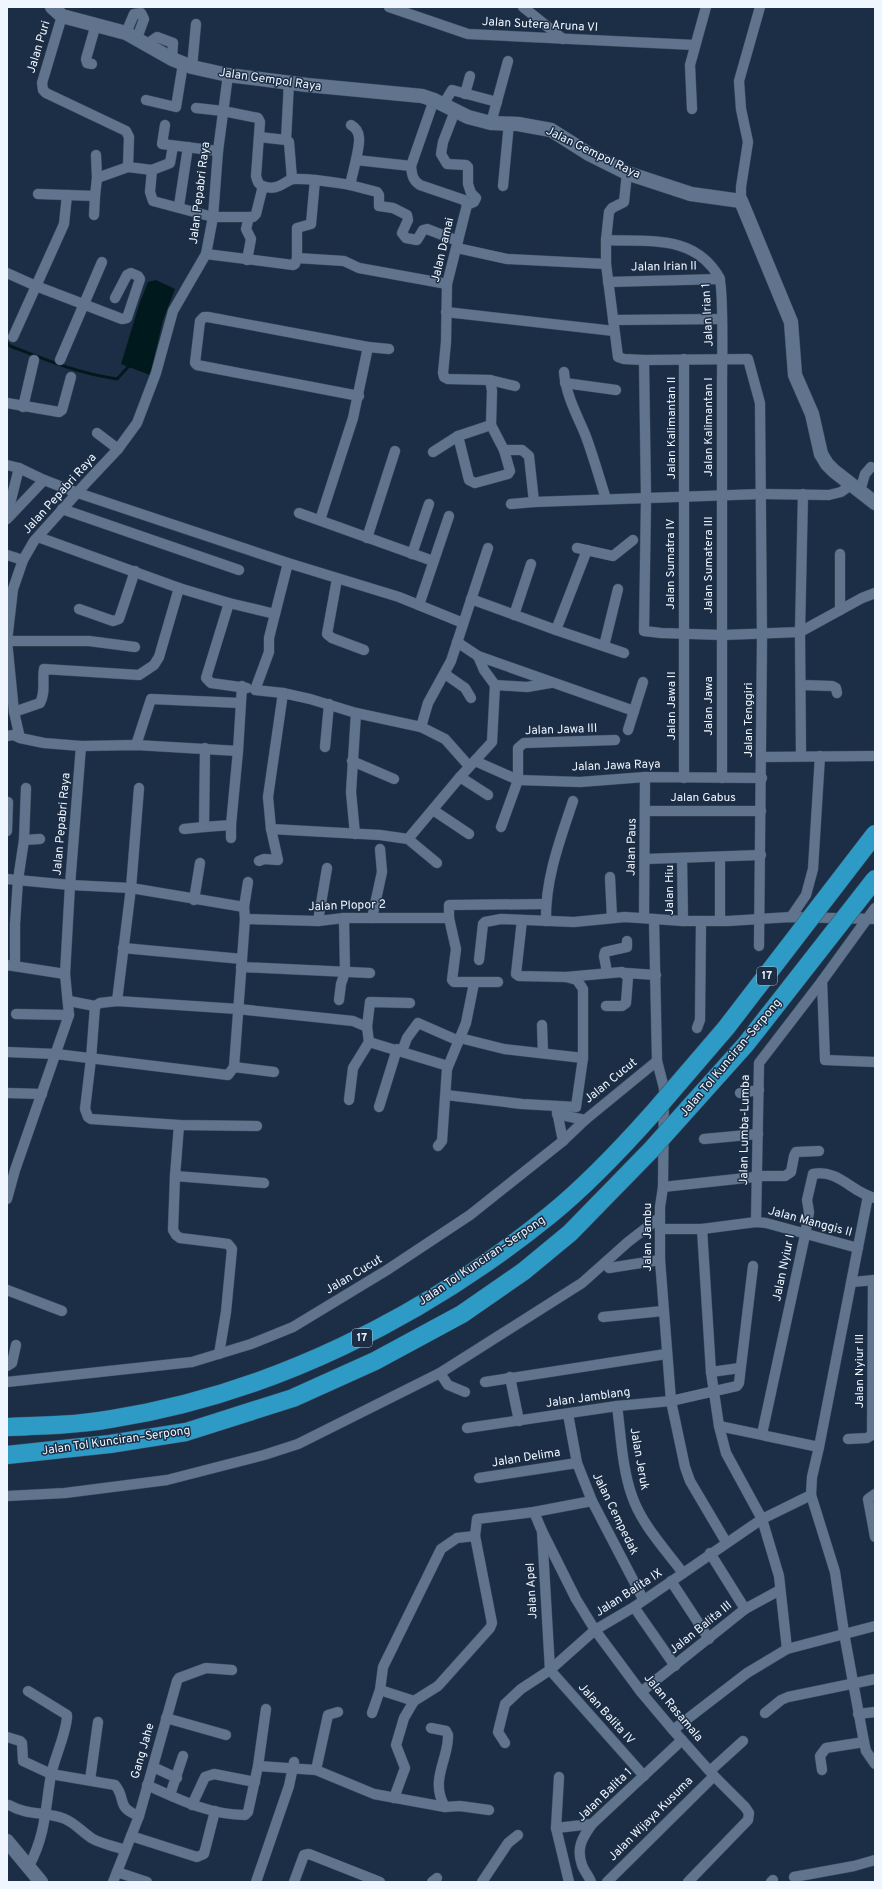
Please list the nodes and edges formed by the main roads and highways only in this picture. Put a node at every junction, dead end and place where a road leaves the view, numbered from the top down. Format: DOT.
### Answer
graph roads {
  1 [pos="875,834"];
  2 [pos="875,879"];
  3 [pos="7,1427"];
  4 [pos="7,1455"];
  1 -- 3 [label="highway, Jalan Tol Kunciran–Serpong / 17, bridge"];
  2 -- 4 [label="highway, Jalan Tol Kunciran–Serpong / 17, bridge"];
}
